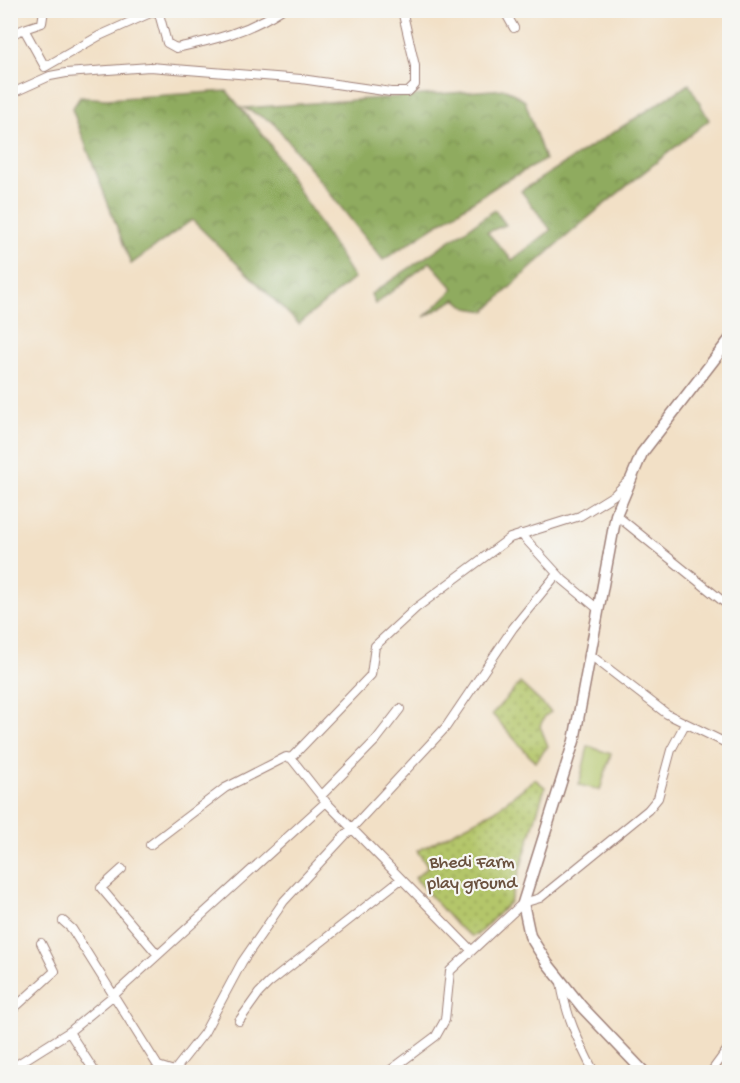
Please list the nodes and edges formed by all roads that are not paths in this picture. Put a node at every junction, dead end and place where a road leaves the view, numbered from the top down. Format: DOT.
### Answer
graph roads {
  1 [pos="44,10"];
  2 [pos="158,10"];
  3 [pos="281,10"];
  4 [pos="402,10"];
  5 [pos="504,10"];
  6 [pos="514,28"];
  7 [pos="24,29"];
  8 [pos="10,35"];
  9 [pos="10,94"];
  10 [pos="729,339"];
  11 [pos="629,480"];
  12 [pos="616,515"];
  13 [pos="521,534"];
  14 [pos="557,574"];
  15 [pos="729,607"];
  16 [pos="598,609"];
  17 [pos="590,654"];
  18 [pos="400,709"];
  19 [pos="686,724"];
  20 [pos="729,745"];
  21 [pos="291,758"];
  22 [pos="323,799"];
  23 [pos="351,828"];
  24 [pos="150,845"];
  25 [pos="123,869"];
  26 [pos="401,879"];
  27 [pos="523,903"];
  28 [pos="63,921"];
  29 [pos="41,943"];
  30 [pos="471,950"];
  31 [pos="158,955"];
  32 [pos="561,981"];
  33 [pos="115,994"];
  34 [pos="10,1012"];
  35 [pos="239,1021"];
  36 [pos="69,1032"];
  37 [pos="729,1046"];
  38 [pos="19,1063"];
  39 [pos="10,1069"];
  40 [pos="158,1069"];
  41 [pos="24,1072"];
  42 [pos="95,1072"];
  43 [pos="388,1072"];
  44 [pos="594,1072"];
  45 [pos="644,1072"];
  46 [pos="711,1072"];
  1 -- 7 [label="street"];
  2 -- 3 [label="street"];
  2 -- 7 [label="street"];
  4 -- 9 [label="street"];
  5 -- 6 [label="street"];
  7 -- 8 [label="street"];
  10 -- 11 [label="street"];
  11 -- 12 [label="street"];
  11 -- 13 [label="street"];
  12 -- 15 [label="street"];
  12 -- 16 [label="street"];
  13 -- 14 [label="street"];
  13 -- 21 [label="street"];
  14 -- 16 [label="street"];
  14 -- 23 [label="street"];
  16 -- 17 [label="street"];
  17 -- 19 [label="street"];
  17 -- 27 [label="street"];
  18 -- 22 [label="street"];
  19 -- 20 [label="street"];
  19 -- 27 [label="street"];
  21 -- 22 [label="street"];
  21 -- 24 [label="street"];
  22 -- 23 [label="street"];
  22 -- 31 [label="street"];
  23 -- 26 [label="street"];
  23 -- 40 [label="street"];
  25 -- 31 [label="street"];
  26 -- 30 [label="street"];
  26 -- 35 [label="street"];
  27 -- 30 [label="street"];
  27 -- 32 [label="street"];
  28 -- 33 [label="street"];
  29 -- 34 [label="street"];
  30 -- 43 [label="street"];
  31 -- 33 [label="street"];
  32 -- 44 [label="street"];
  32 -- 45 [label="street"];
  33 -- 36 [label="street"];
  33 -- 40 [label="street"];
  36 -- 38 [label="street"];
  36 -- 42 [label="street"];
  37 -- 46 [label="street"];
  38 -- 39 [label="street"];
  38 -- 41 [label="street"];
}
